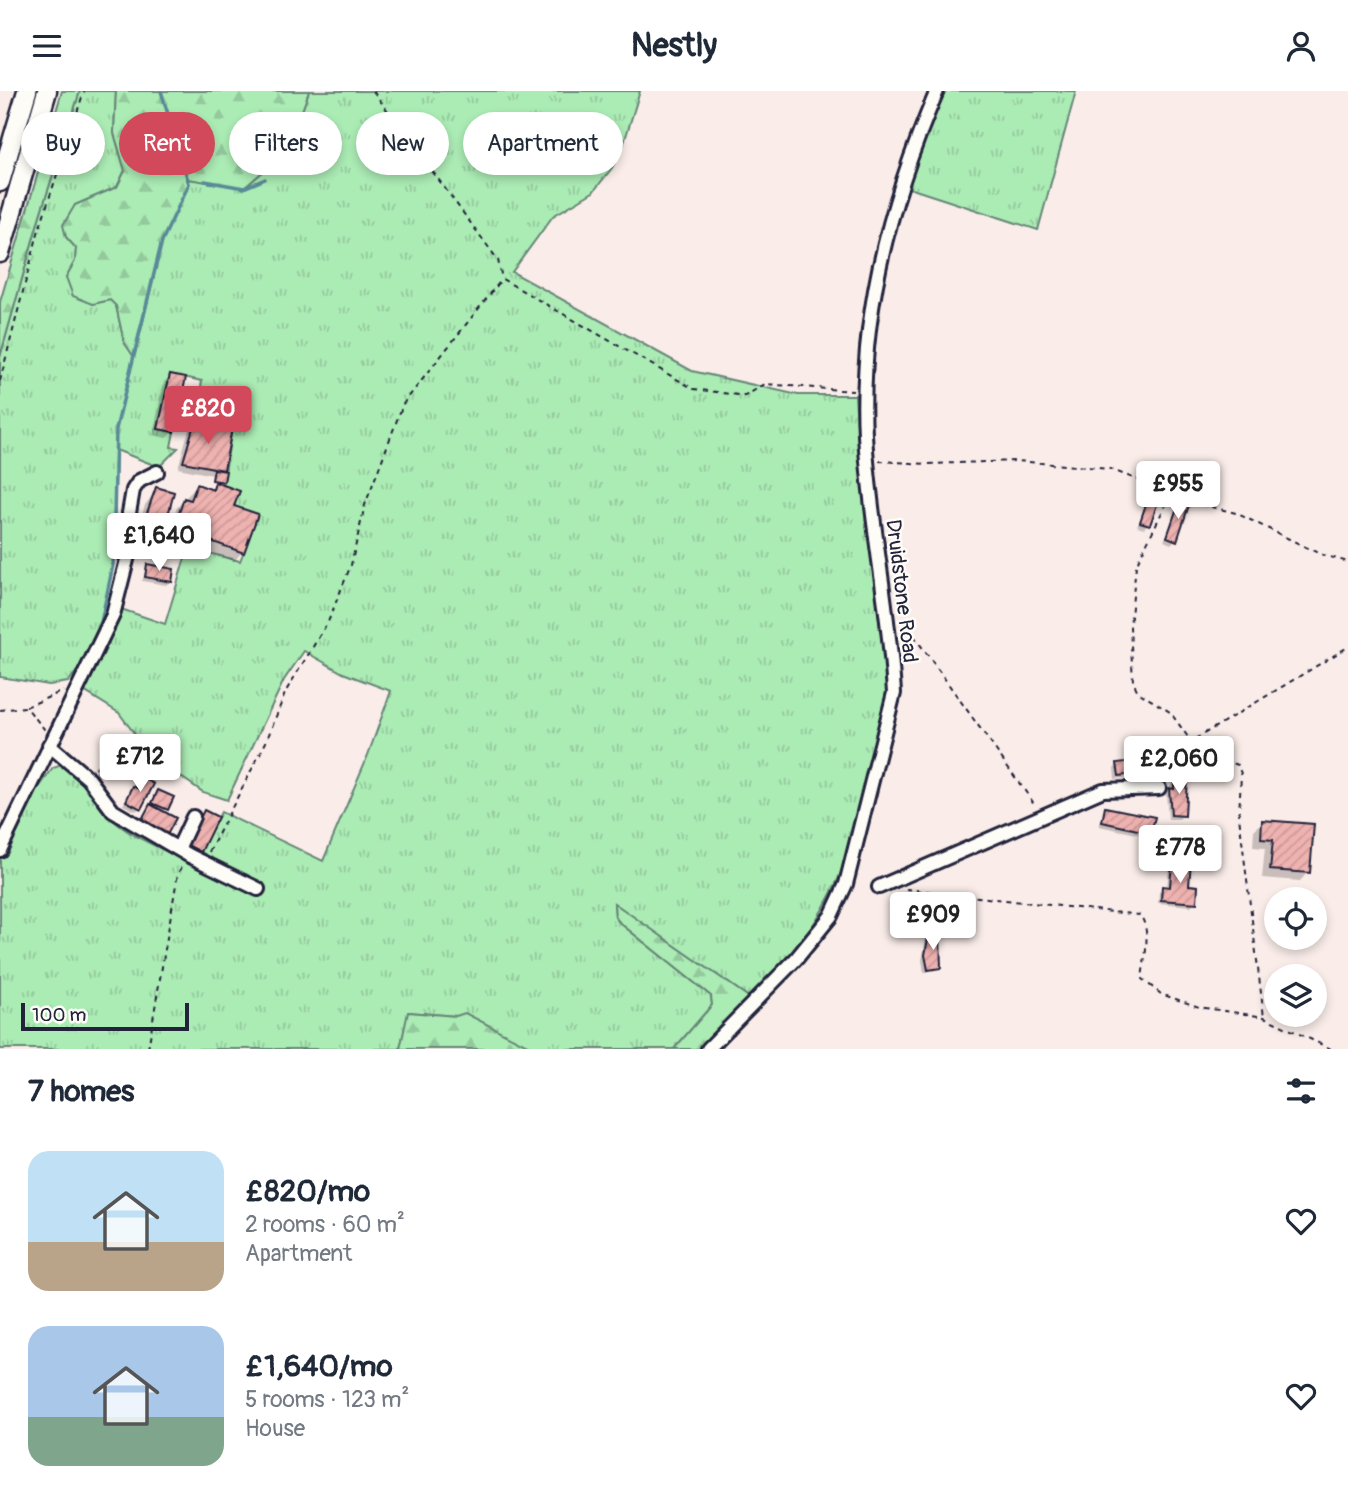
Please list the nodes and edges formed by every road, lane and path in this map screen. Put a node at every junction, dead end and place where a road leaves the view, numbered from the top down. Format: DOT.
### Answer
graph roads {
  1 [pos="27,91"];
  2 [pos="47,91"];
  3 [pos="84,91"];
  4 [pos="373,91"];
  5 [pos="937,91"];
  6 [pos="0,182"];
  7 [pos="0,253"];
  8 [pos="502,279"];
  9 [pos="0,381"];
  10 [pos="864,390"];
  11 [pos="867,460"];
  12 [pos="157,472"];
  13 [pos="1171,494"];
  14 [pos="1348,562"];
  15 [pos="886,620"];
  16 [pos="1348,647"];
  17 [pos="80,682"];
  18 [pos="26,707"];
  19 [pos="0,710"];
  20 [pos="50,741"];
  21 [pos="1192,741"];
  22 [pos="1159,788"];
  23 [pos="1043,816"];
  24 [pos="193,817"];
  25 [pos="0,850"];
  26 [pos="184,853"];
  27 [pos="204,862"];
  28 [pos="879,887"];
  29 [pos="258,889"];
  30 [pos="1264,1017"];
  31 [pos="1285,1027"];
  32 [pos="148,1049"];
  33 [pos="708,1049"];
  34 [pos="1331,1049"];
  1 -- 6 [label="highway"];
  2 -- 7 [label="highway"];
  3 -- 9 [label="path"];
  4 -- 8 [label="path"];
  5 -- 10 [label="street, Druidstone Road"];
  8 -- 10 [label="path"];
  8 -- 27 [label="path"];
  10 -- 11 [label="street, Druidstone Road"];
  11 -- 13 [label="path"];
  11 -- 15 [label="street, Druidstone Road"];
  12 -- 17 [label="street"];
  13 -- 14 [label="path"];
  13 -- 21 [label="path"];
  15 -- 23 [label="path"];
  15 -- 33 [label="street, Druidstone Road"];
  16 -- 21 [label="path"];
  17 -- 18 [label="path"];
  17 -- 20 [label="street"];
  18 -- 19 [label="path"];
  18 -- 20 [label="path"];
  20 -- 25 [label="street"];
  20 -- 26 [label="street"];
  21 -- 22 [label="path"];
  21 -- 30 [label="path"];
  22 -- 23 [label="street"];
  23 -- 28 [label="street"];
  24 -- 26 [label="street"];
  26 -- 27 [label="street"];
  26 -- 32 [label="path"];
  27 -- 29 [label="street"];
  28 -- 30 [label="path"];
  31 -- 34 [label="path"];
}
